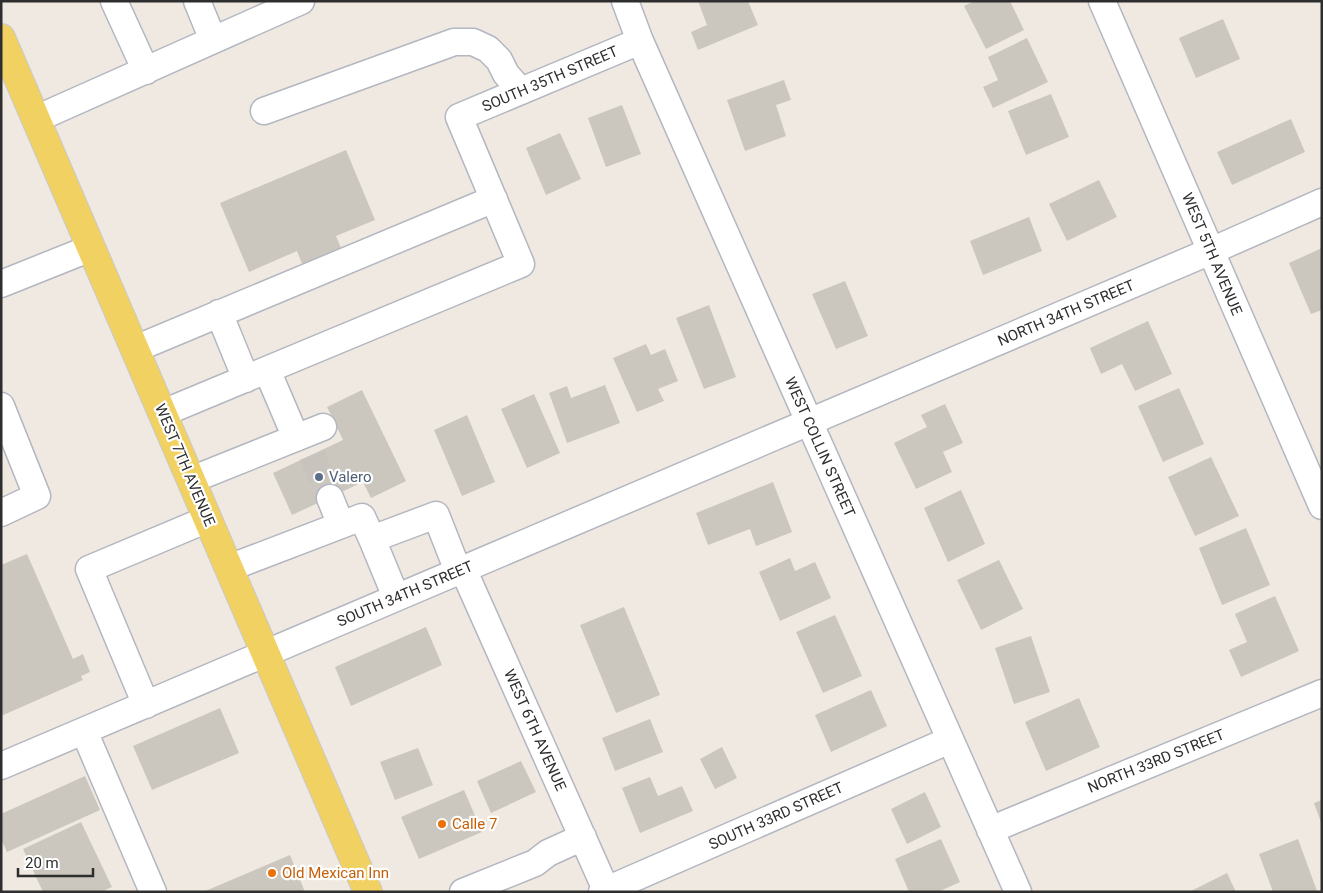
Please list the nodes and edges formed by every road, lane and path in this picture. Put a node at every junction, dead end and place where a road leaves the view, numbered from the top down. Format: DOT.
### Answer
graph roads {
  1 [pos="114,1"];
  2 [pos="197,1"];
  3 [pos="300,1"];
  4 [pos="625,1"];
  5 [pos="1102,1"];
  6 [pos="1,38"];
  7 [pos="213,40"];
  8 [pos="640,40"];
  9 [pos="146,71"];
  10 [pos="521,91"];
  11 [pos="264,111"];
  12 [pos="36,119"];
  13 [pos="494,199"];
  14 [pos="1322,202"];
  15 [pos="91,248"];
  16 [pos="1211,251"];
  17 [pos="1,284"];
  18 [pos="220,313"];
  19 [pos="135,349"];
  20 [pos="257,374"];
  21 [pos="1,406"];
  22 [pos="163,414"];
  23 [pos="809,422"];
  24 [pos="191,480"];
  25 [pos="330,498"];
  26 [pos="1322,506"];
  27 [pos="1,513"];
  28 [pos="208,519"];
  29 [pos="341,525"];
  30 [pos="372,539"];
  31 [pos="229,568"];
  32 [pos="461,570"];
  33 [pos="396,598"];
  34 [pos="266,653"];
  35 [pos="1322,693"];
  36 [pos="146,705"];
  37 [pos="84,731"];
  38 [pos="950,740"];
  39 [pos="1,766"];
  40 [pos="990,830"];
  41 [pos="583,837"];
  42 [pos="605,891"];
  43 [pos="153,892"];
  44 [pos="368,892"];
  45 [pos="463,892"];
  46 [pos="1018,892"];
  1 -- 9 [label="street"];
  2 -- 7 [label="street"];
  3 -- 7 [label="street"];
  4 -- 8 [label="street, WEST COLLIN STREET"];
  5 -- 16 [label="street, WEST 5TH AVENUE"];
  6 -- 12 [label="main road, WEST 7TH AVENUE"];
  7 -- 9 [label="street"];
  8 -- 10 [label="street, SOUTH 35TH STREET"];
  8 -- 23 [label="street, WEST COLLIN STREET"];
  9 -- 12 [label="street"];
  10 -- 11 [label="street"];
  10 -- 13 [label="street, SOUTH 35TH STREET"];
  12 -- 15 [label="main road, WEST 7TH AVENUE"];
  13 -- 18 [label="street"];
  13 -- 20 [label="street"];
  14 -- 16 [label="street, NORTH 34TH STREET"];
  15 -- 17 [label="street"];
  15 -- 19 [label="main road, WEST 7TH AVENUE"];
  16 -- 23 [label="street, NORTH 34TH STREET"];
  16 -- 26 [label="street, WEST 5TH AVENUE"];
  18 -- 19 [label="street"];
  18 -- 20 [label="street"];
  19 -- 22 [label="main road, WEST 7TH AVENUE"];
  20 -- 22 [label="street"];
  20 -- 24 [label="street"];
  21 -- 27 [label="street"];
  22 -- 24 [label="main road, WEST 7TH AVENUE"];
  23 -- 32 [label="street, SOUTH 34TH STREET"];
  23 -- 38 [label="street, WEST COLLIN STREET"];
  24 -- 28 [label="main road, WEST 7TH AVENUE"];
  25 -- 29 [label="street"];
  28 -- 31 [label="main road, WEST 7TH AVENUE"];
  28 -- 36 [label="street"];
  29 -- 30 [label="street"];
  29 -- 31 [label="street"];
  30 -- 32 [label="street, WEST 6TH AVENUE"];
  30 -- 33 [label="street"];
  31 -- 34 [label="main road, WEST 7TH AVENUE"];
  32 -- 33 [label="street, SOUTH 34TH STREET"];
  32 -- 41 [label="street, WEST 6TH AVENUE"];
  33 -- 34 [label="street, SOUTH 34TH STREET"];
  34 -- 36 [label="street, SOUTH 34TH STREET"];
  34 -- 44 [label="main road, WEST 7TH AVENUE"];
  35 -- 40 [label="street, NORTH 33RD STREET"];
  36 -- 37 [label="street, SOUTH 34TH STREET"];
  37 -- 39 [label="street, SOUTH 34TH STREET"];
  37 -- 43 [label="street"];
  38 -- 40 [label="street, WEST COLLIN STREET"];
  38 -- 42 [label="street, SOUTH 33RD STREET"];
  40 -- 46 [label="street, WEST COLLIN STREET"];
  41 -- 42 [label="street, WEST 6TH AVENUE"];
  41 -- 45 [label="street"];
}
